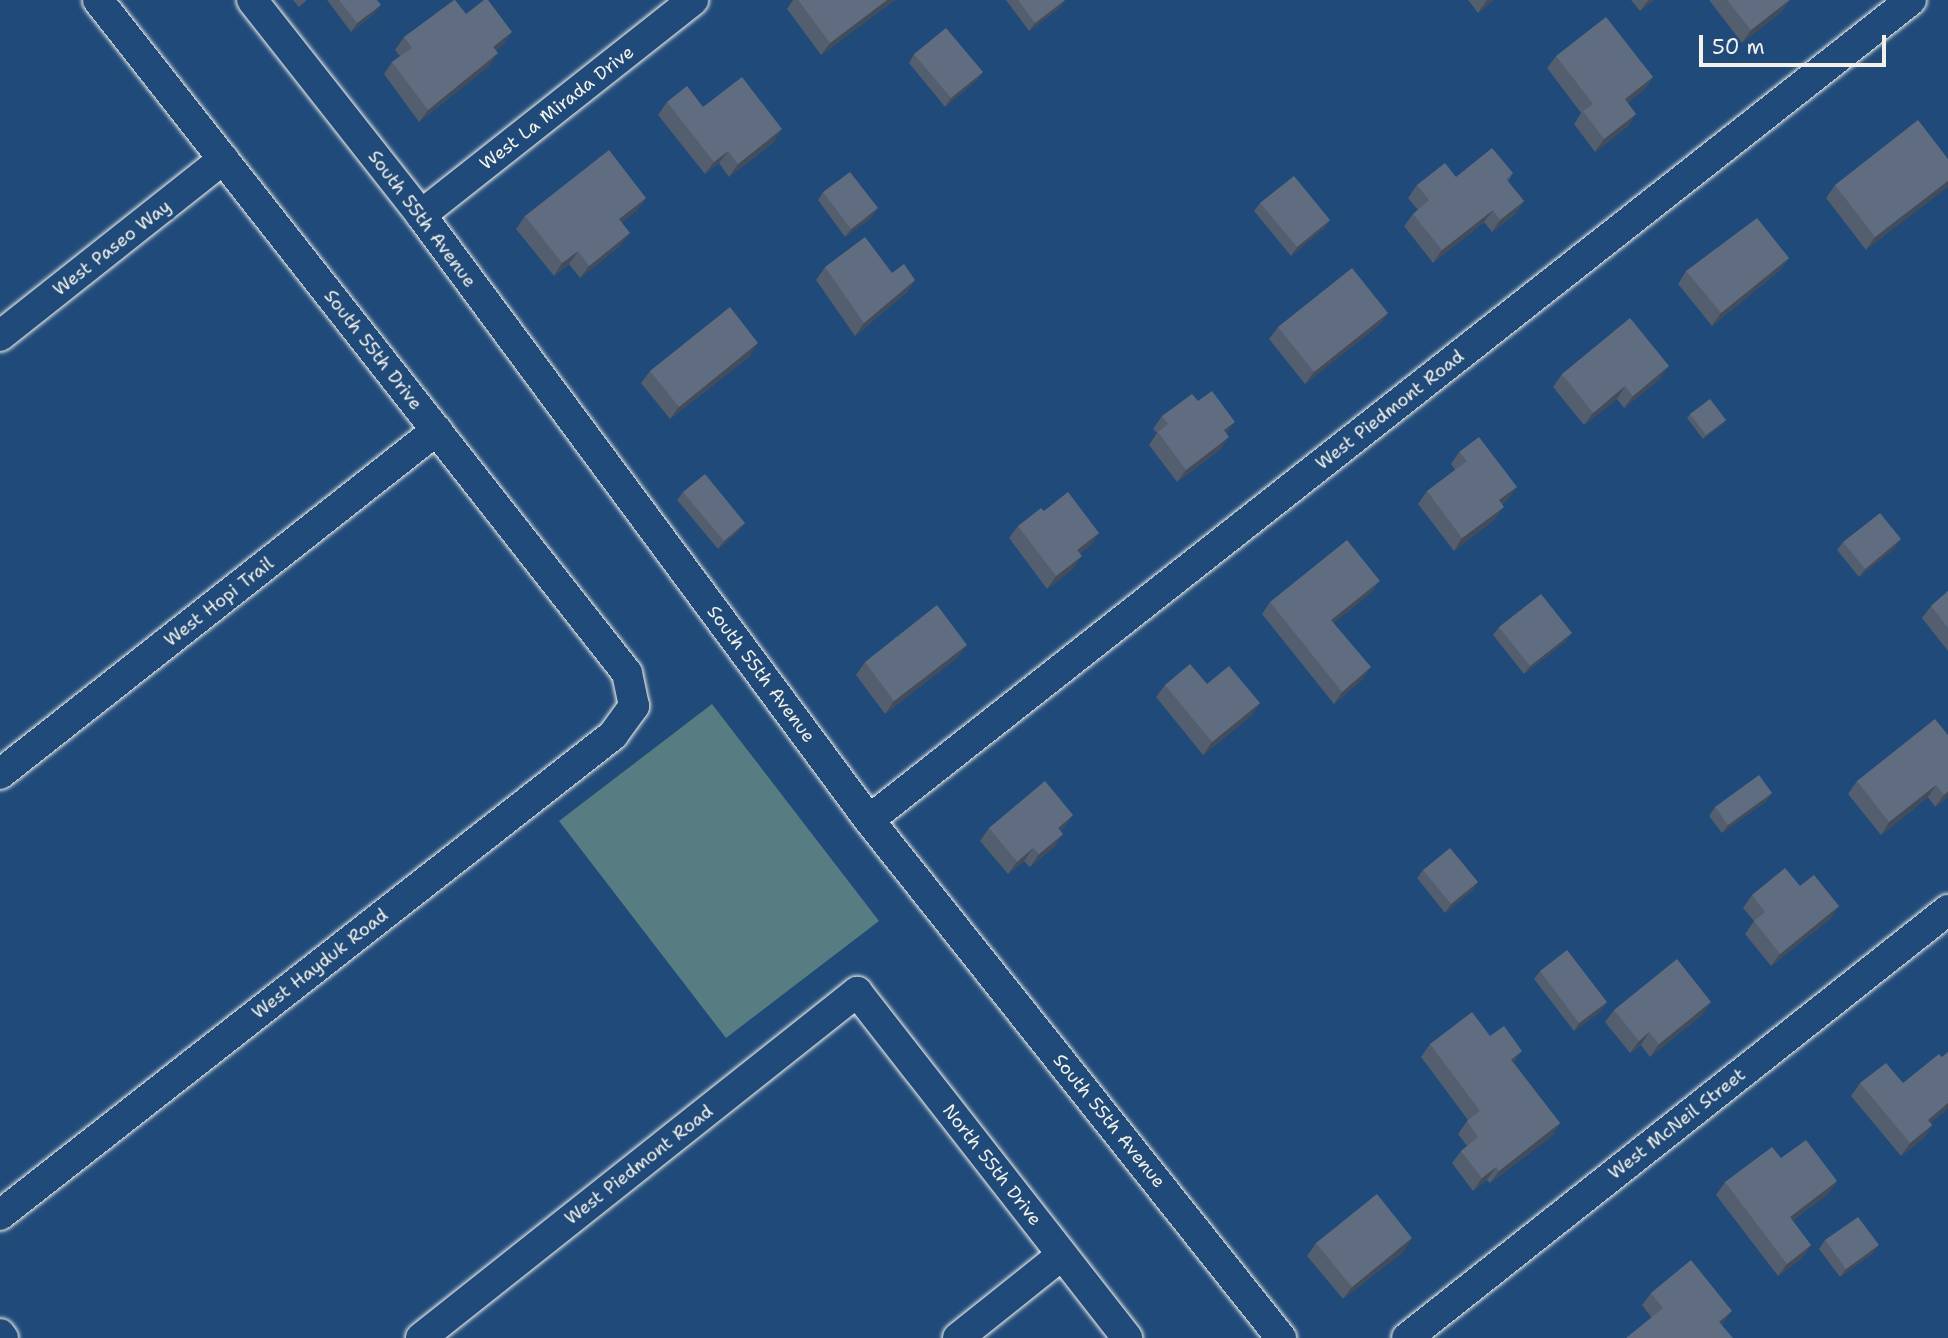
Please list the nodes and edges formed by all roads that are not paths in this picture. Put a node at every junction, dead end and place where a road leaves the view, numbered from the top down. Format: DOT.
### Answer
graph roads {
  1 [pos="98,0"];
  2 [pos="252,0"];
  3 [pos="692,0"];
  4 [pos="1911,0"];
  5 [pos="223,159"];
  6 [pos="421,215"];
  7 [pos="0,336"];
  8 [pos="437,430"];
  9 [pos="634,706"];
  10 [pos="0,774"];
  11 [pos="869,820"];
  12 [pos="1948,910"];
  13 [pos="857,992"];
  14 [pos="0,1215"];
  15 [pos="1062,1255"];
  16 [pos="0,1334"];
  17 [pos="3,1338"];
  18 [pos="421,1338"];
  19 [pos="958,1338"];
  20 [pos="1127,1338"];
  21 [pos="1281,1338"];
  22 [pos="1407,1338"];
  1 -- 5 [label="street, South 55th Drive"];
  2 -- 6 [label="street, South 55th Avenue"];
  3 -- 6 [label="street, West La Mirada Drive"];
  4 -- 11 [label="street, West Piedmont Road"];
  5 -- 7 [label="street, West Paseo Way"];
  5 -- 8 [label="street, South 55th Drive"];
  6 -- 11 [label="street, South 55th Avenue"];
  8 -- 9 [label="street, South 55th Drive"];
  8 -- 10 [label="street, West Hopi Trail"];
  9 -- 14 [label="street, West Hayduk Road"];
  11 -- 21 [label="street, South 55th Avenue"];
  12 -- 22 [label="street, West McNeil Street"];
  13 -- 15 [label="street, North 55th Drive"];
  13 -- 18 [label="street, West Piedmont Road"];
  15 -- 19 [label="street"];
  15 -- 20 [label="street, North 55th Drive"];
  16 -- 17 [label="street"];
}
